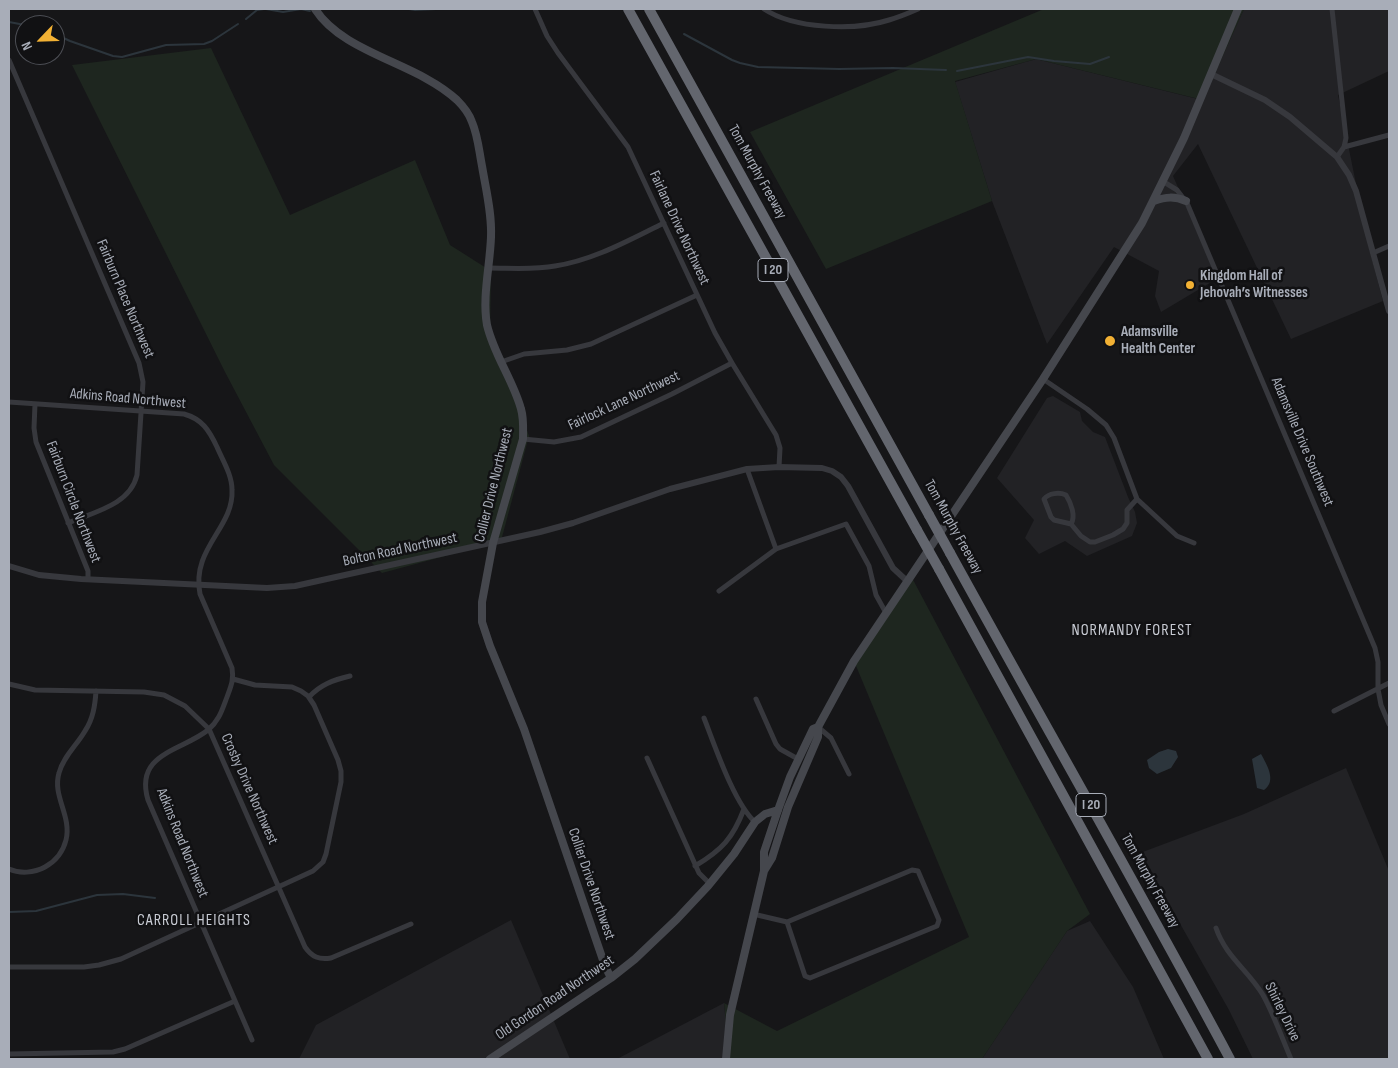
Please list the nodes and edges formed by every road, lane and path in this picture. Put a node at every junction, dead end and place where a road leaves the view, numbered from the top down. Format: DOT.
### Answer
graph roads {
  1 [pos="315,9"];
  2 [pos="535,9"];
  3 [pos="628,9"];
  4 [pos="649,9"];
  5 [pos="764,9"];
  6 [pos="918,9"];
  7 [pos="1238,9"];
  8 [pos="1332,9"];
  9 [pos="9,60"];
  10 [pos="1211,74"];
  11 [pos="1389,135"];
  12 [pos="1344,147"];
  13 [pos="1337,157"];
  14 [pos="1164,182"];
  15 [pos="1154,201"];
  16 [pos="1186,201"];
  17 [pos="664,223"];
  18 [pos="1389,246"];
  19 [pos="1373,252"];
  20 [pos="489,268"];
  21 [pos="697,295"];
  22 [pos="1389,311"];
  23 [pos="501,362"];
  24 [pos="732,363"];
  25 [pos="1043,379"];
  26 [pos="9,402"];
  27 [pos="35,404"];
  28 [pos="141,411"];
  29 [pos="523,439"];
  30 [pos="779,467"];
  31 [pos="747,468"];
  32 [pos="1137,499"];
  33 [pos="68,523"];
  34 [pos="1071,524"];
  35 [pos="493,543"];
  36 [pos="1194,543"];
  37 [pos="776,549"];
  38 [pos="9,566"];
  39 [pos="88,579"];
  40 [pos="907,581"];
  41 [pos="198,585"];
  42 [pos="719,591"];
  43 [pos="886,613"];
  44 [pos="350,676"];
  45 [pos="233,679"];
  46 [pos="1389,683"];
  47 [pos="9,684"];
  48 [pos="1378,689"];
  49 [pos="96,691"];
  50 [pos="309,697"];
  51 [pos="756,699"];
  52 [pos="1334,711"];
  53 [pos="704,718"];
  54 [pos="1389,724"];
  55 [pos="818,727"];
  56 [pos="209,729"];
  57 [pos="647,758"];
  58 [pos="798,759"];
  59 [pos="849,774"];
  60 [pos="744,810"];
  61 [pos="778,810"];
  62 [pos="755,822"];
  63 [pos="695,866"];
  64 [pos="9,869"];
  65 [pos="764,871"];
  66 [pos="710,884"];
  67 [pos="278,887"];
  68 [pos="752,914"];
  69 [pos="787,922"];
  70 [pos="201,923"];
  71 [pos="411,924"];
  72 [pos="1216,928"];
  73 [pos="9,967"];
  74 [pos="612,978"];
  75 [pos="235,1001"];
  76 [pos="252,1040"];
  77 [pos="9,1054"];
  78 [pos="34,1056"];
  79 [pos="490,1059"];
  80 [pos="726,1059"];
  81 [pos="1208,1059"];
  82 [pos="1230,1059"];
  83 [pos="1291,1059"];
  1 -- 20 [label="main road, Collier Drive Northwest"];
  2 -- 17 [label="street, Fairlane Drive Northwest"];
  3 -- 81 [label="highway, I 20, bridge"];
  4 -- 82 [label="highway, Tom Murphy Freeway / I 20, bridge"];
  5 -- 6 [label="street"];
  7 -- 10 [label="main road"];
  8 -- 12 [label="street"];
  9 -- 28 [label="street, Fairburn Place Northwest"];
  10 -- 13 [label="street"];
  10 -- 14 [label="main road"];
  11 -- 12 [label="street"];
  12 -- 13 [label="street"];
  13 -- 19 [label="street"];
  14 -- 15 [label="main road"];
  14 -- 16 [label="street, Adamsville Drive Southwest"];
  15 -- 16 [label="main road"];
  15 -- 25 [label="main road"];
  16 -- 48 [label="street, Adamsville Drive Southwest"];
  17 -- 20 [label="street"];
  17 -- 21 [label="street, Fairlane Drive Northwest"];
  18 -- 19 [label="street"];
  19 -- 22 [label="street"];
  20 -- 23 [label="main road, Collier Drive Northwest"];
  21 -- 23 [label="street"];
  21 -- 24 [label="street, Fairlane Drive Northwest"];
  23 -- 29 [label="main road, Collier Drive Northwest"];
  24 -- 29 [label="street, Fairlock Lane Northwest"];
  24 -- 30 [label="street, Fairlane Drive Northwest"];
  25 -- 32 [label="street"];
  25 -- 40 [label="main road"];
  26 -- 27 [label="street, Adkins Road Northwest"];
  27 -- 28 [label="street, Adkins Road Northwest"];
  27 -- 33 [label="street, Fairburn Circle Northwest"];
  28 -- 33 [label="street, Fairburn Place Northwest"];
  28 -- 41 [label="street, Adkins Road Northwest"];
  29 -- 35 [label="main road, Collier Drive Northwest"];
  30 -- 31 [label="street, Bolton Road Northwest"];
  30 -- 40 [label="street, Bolton Road Northwest"];
  31 -- 35 [label="street, Bolton Road Northwest"];
  31 -- 37 [label="street"];
  32 -- 34 [label="street"];
  32 -- 36 [label="street"];
  33 -- 39 [label="street, Fairburn Circle Northwest"];
  34 -- 34 [label="street"];
  35 -- 41 [label="street, Bolton Road Northwest"];
  35 -- 74 [label="main road, Collier Drive Northwest"];
  37 -- 42 [label="street"];
  37 -- 43 [label="street"];
  38 -- 39 [label="street, Bolton Road Northwest"];
  39 -- 41 [label="street, Bolton Road Northwest"];
  40 -- 43 [label="main road"];
  41 -- 45 [label="street, Adkins Road Northwest"];
  43 -- 55 [label="main road"];
  44 -- 50 [label="street"];
  45 -- 50 [label="street"];
  45 -- 56 [label="street, Adkins Road Northwest"];
  46 -- 48 [label="street"];
  47 -- 49 [label="street, Crosby Drive Northwest"];
  48 -- 52 [label="street"];
  48 -- 54 [label="street, Adamsville Drive Southwest"];
  49 -- 56 [label="street, Crosby Drive Northwest"];
  49 -- 64 [label="street"];
  50 -- 67 [label="street"];
  51 -- 58 [label="street"];
  53 -- 60 [label="street"];
  55 -- 58 [label="main road"];
  55 -- 59 [label="street"];
  55 -- 65 [label="main road"];
  56 -- 67 [label="street, Crosby Drive Northwest"];
  56 -- 70 [label="street, Adkins Road Northwest"];
  57 -- 63 [label="street"];
  58 -- 61 [label="main road"];
  60 -- 62 [label="street"];
  60 -- 63 [label="street"];
  61 -- 62 [label="main road, Old Gordon Road Northwest"];
  61 -- 65 [label="main road"];
  62 -- 66 [label="main road, Old Gordon Road Northwest"];
  63 -- 66 [label="street"];
  65 -- 68 [label="main road"];
  66 -- 74 [label="main road, Old Gordon Road Northwest"];
  67 -- 70 [label="street"];
  67 -- 71 [label="street, Crosby Drive Northwest"];
  68 -- 69 [label="street"];
  68 -- 80 [label="main road"];
  69 -- 69 [label="street"];
  70 -- 73 [label="street"];
  70 -- 75 [label="street, Adkins Road Northwest"];
  72 -- 83 [label="street, Shirley Drive"];
  74 -- 79 [label="main road, Old Gordon Road Northwest"];
  75 -- 76 [label="street, Adkins Road Northwest"];
  75 -- 78 [label="street"];
  77 -- 78 [label="street"];
}
